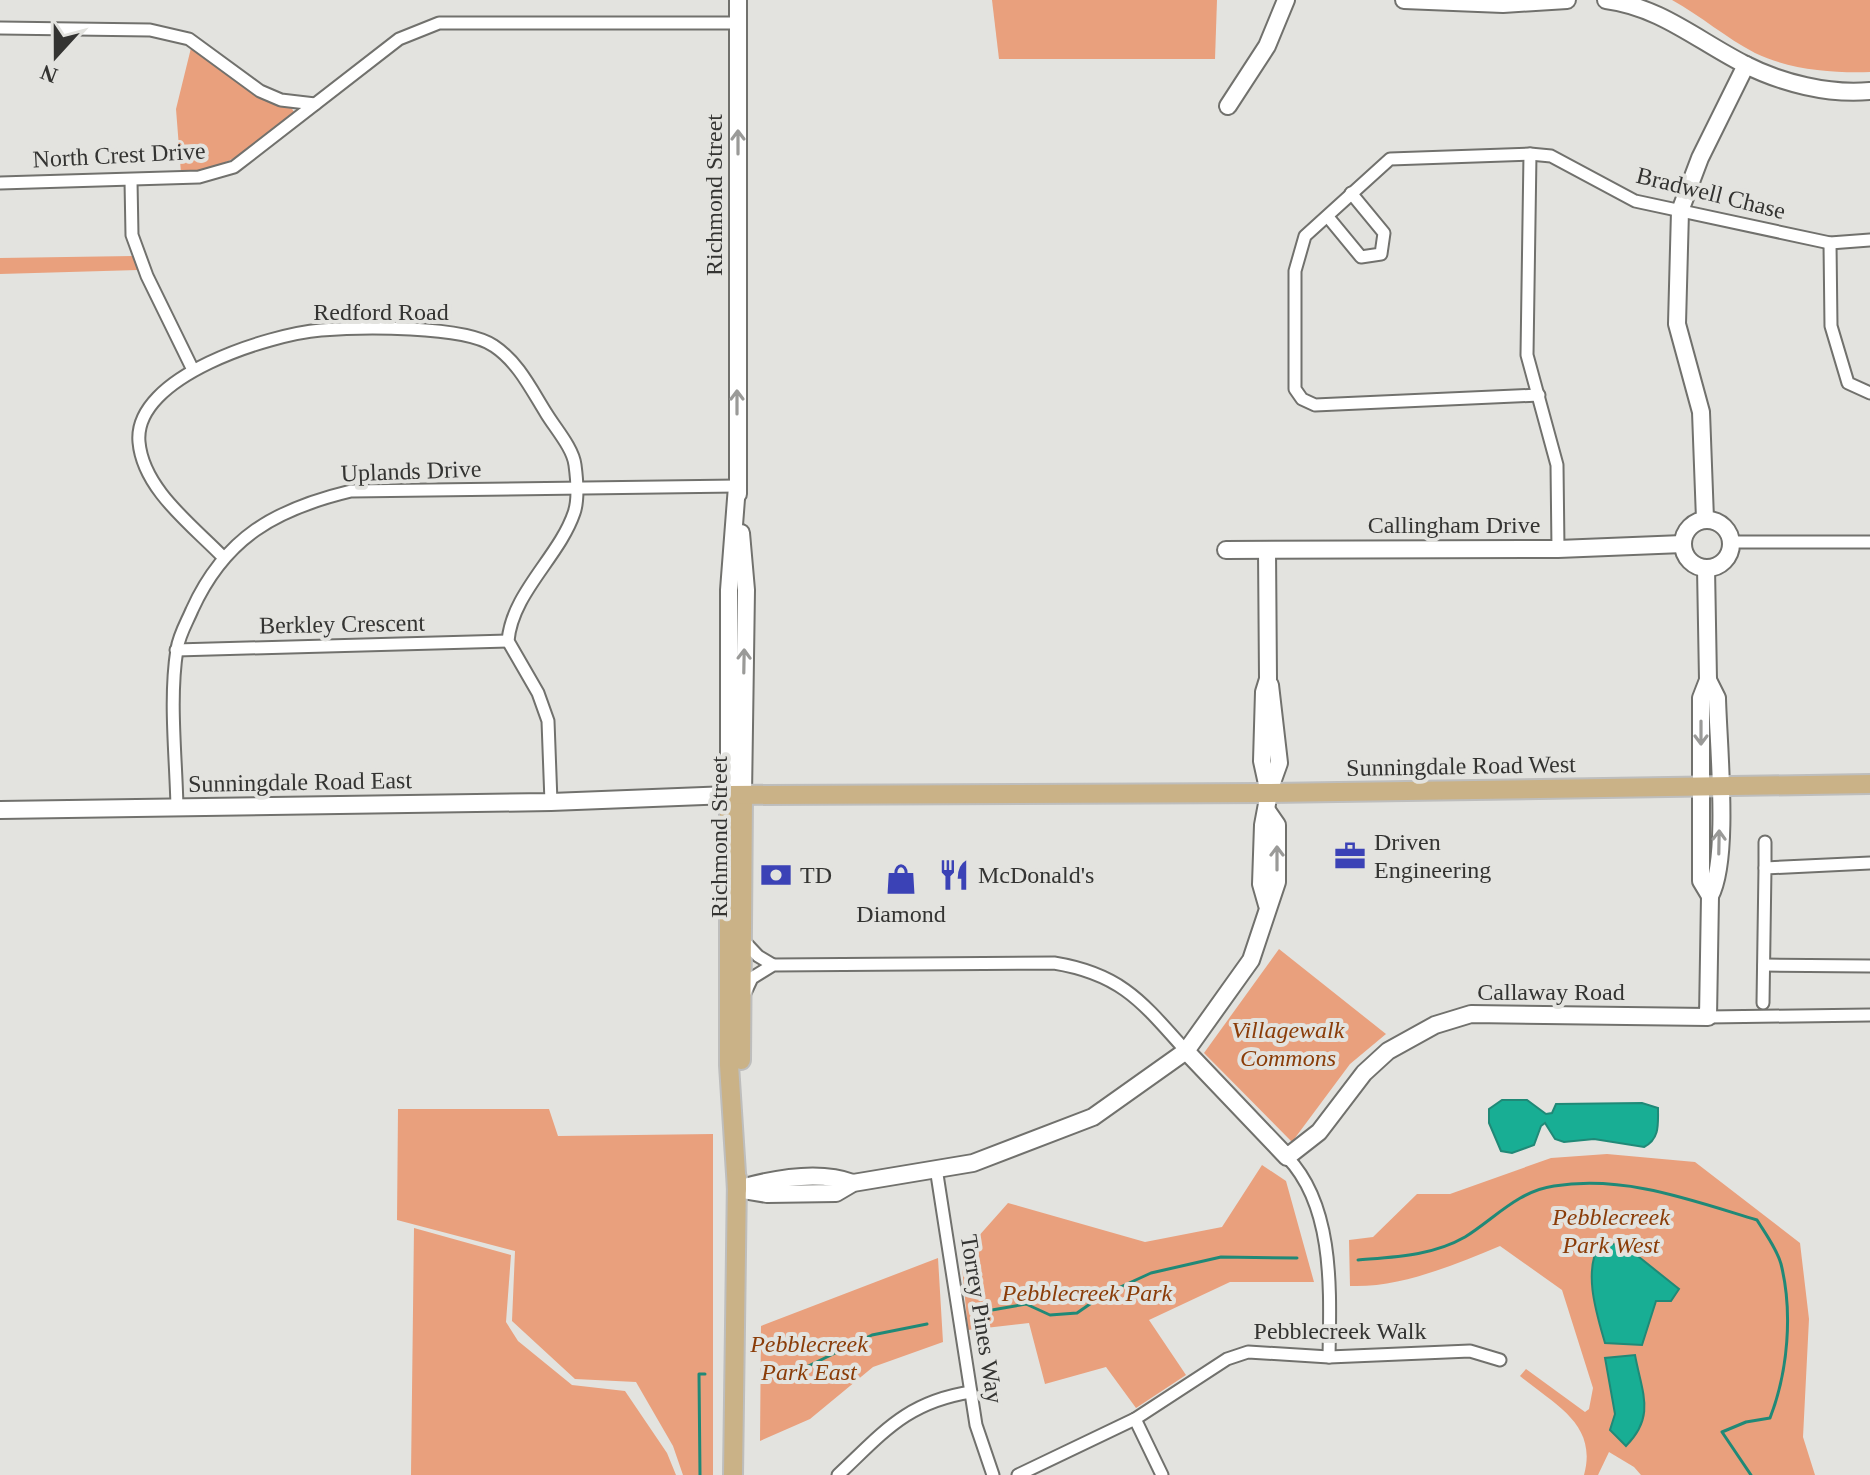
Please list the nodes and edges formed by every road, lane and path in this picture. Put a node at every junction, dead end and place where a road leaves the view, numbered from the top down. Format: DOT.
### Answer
graph roads {
  1 [pos="738,0"];
  2 [pos="1286,0"];
  3 [pos="1404,0"];
  4 [pos="1567,0"];
  5 [pos="1606,0"];
  6 [pos="738,23"];
  7 [pos="0,28"];
  8 [pos="1746,65"];
  9 [pos="1870,91"];
  10 [pos="315,104"];
  11 [pos="1228,106"];
  12 [pos="1530,154"];
  13 [pos="131,181"];
  14 [pos="0,183"];
  15 [pos="1351,193"];
  16 [pos="1680,211"];
  17 [pos="1328,217"];
  18 [pos="1870,240"];
  19 [pos="1830,243"];
  20 [pos="193,370"];
  21 [pos="1870,393"];
  22 [pos="1539,395"];
  23 [pos="577,486"];
  24 [pos="737,486"];
  25 [pos="1705,519"];
  26 [pos="1731,542"];
  27 [pos="1870,542"];
  28 [pos="1683,544"];
  29 [pos="1558,549"];
  30 [pos="1226,550"];
  31 [pos="1267,550"];
  32 [pos="223,557"];
  33 [pos="1706,568"];
  34 [pos="508,641"];
  35 [pos="176,650"];
  36 [pos="1870,784"];
  37 [pos="1710,786"];
  38 [pos="736,800"];
  39 [pos="551,802"];
  40 [pos="1268,802"];
  41 [pos="177,808"];
  42 [pos="0,810"];
  43 [pos="1765,842"];
  44 [pos="1870,863"];
  45 [pos="1765,868"];
  46 [pos="742,939"];
  47 [pos="773,965"];
  48 [pos="1764,965"];
  49 [pos="1870,966"];
  50 [pos="742,999"];
  51 [pos="1763,1003"];
  52 [pos="1870,1015"];
  53 [pos="1708,1017"];
  54 [pos="1186,1051"];
  55 [pos="1287,1157"];
  56 [pos="936,1168"];
  57 [pos="737,1189"];
  58 [pos="1329,1357"];
  59 [pos="1500,1360"];
  60 [pos="971,1392"];
  61 [pos="1135,1419"];
  62 [pos="733,1475"];
  63 [pos="838,1475"];
  64 [pos="993,1475"];
  65 [pos="1018,1475"];
  66 [pos="1162,1475"];
  1 -- 6 [label="street, Richmond Street"];
  2 -- 11 [label="street"];
  3 -- 4 [label="street"];
  5 -- 8 [label="street"];
  6 -- 10 [label="street, North Crest Drive"];
  24 -- 6 [label="street, Richmond Street, one-way"];
  7 -- 10 [label="street"];
  8 -- 9 [label="street"];
  8 -- 16 [label="street"];
  10 -- 13 [label="street, North Crest Drive"];
  12 -- 15 [label="street, Bradwell Chase"];
  12 -- 16 [label="street, Bradwell Chase"];
  12 -- 22 [label="street"];
  13 -- 14 [label="street, North Crest Drive"];
  13 -- 20 [label="street"];
  15 -- 17 [label="street, Bradwell Chase"];
  15 -- 17 [label="street"];
  16 -- 19 [label="street, Bradwell Chase"];
  16 -- 25 [label="street"];
  17 -- 22 [label="street, Bradwell Chase"];
  18 -- 19 [label="street, Bradwell Chase"];
  19 -- 21 [label="street"];
  20 -- 23 [label="street, Redford Road"];
  20 -- 32 [label="street, Redford Road"];
  22 -- 29 [label="street"];
  23 -- 24 [label="street, Uplands Drive"];
  23 -- 32 [label="street, Uplands Drive"];
  23 -- 34 [label="street, Redford Road"];
  24 -- 38 [label="street, Richmond Street"];
  25 -- 26 [label="street"];
  25 -- 28 [label="street"];
  26 -- 27 [label="street"];
  26 -- 33 [label="street"];
  28 -- 29 [label="street, Callingham Drive"];
  28 -- 33 [label="street"];
  29 -- 31 [label="street, Callingham Drive"];
  30 -- 31 [label="street, Callingham Drive"];
  31 -- 40 [label="street"];
  32 -- 35 [label="street, Uplands Drive"];
  33 -- 37 [label="street"];
  34 -- 35 [label="street, Berkley Crescent"];
  34 -- 39 [label="street"];
  35 -- 41 [label="street, Uplands Drive"];
  36 -- 37 [label="main road, Sunningdale Road West"];
  37 -- 40 [label="main road, Sunningdale Road West"];
  37 -- 53 [label="street"];
  38 -- 39 [label="street, Sunningdale Road East"];
  38 -- 40 [label="main road, Sunningdale Road West"];
  38 -- 46 [label="main road, Richmond Street"];
  38 -- 57 [label="main road, Richmond Street"];
  39 -- 41 [label="street, Sunningdale Road East"];
  40 -- 54 [label="street"];
  41 -- 42 [label="street, Sunningdale Road East"];
  43 -- 45 [label="street"];
  44 -- 45 [label="street"];
  45 -- 48 [label="street"];
  46 -- 47 [label="street"];
  46 -- 50 [label="main road, Richmond Street"];
  47 -- 50 [label="street"];
  47 -- 54 [label="street"];
  48 -- 49 [label="street"];
  48 -- 51 [label="street"];
  50 -- 57 [label="main road, Richmond Street"];
  52 -- 53 [label="street, Callaway Road"];
  53 -- 55 [label="street, Callaway Road"];
  54 -- 55 [label="street"];
  54 -- 56 [label="street"];
  55 -- 58 [label="street"];
  56 -- 57 [label="street"];
  56 -- 60 [label="street, Torrey Pines Way"];
  57 -- 62 [label="main road, Richmond Street"];
  58 -- 59 [label="street, Pebblecreek Walk"];
  58 -- 61 [label="street, Pebblecreek Walk"];
  60 -- 63 [label="street"];
  60 -- 64 [label="street, Torrey Pines Way"];
  61 -- 65 [label="street, Pebblecreek Walk"];
  61 -- 66 [label="street"];
}
